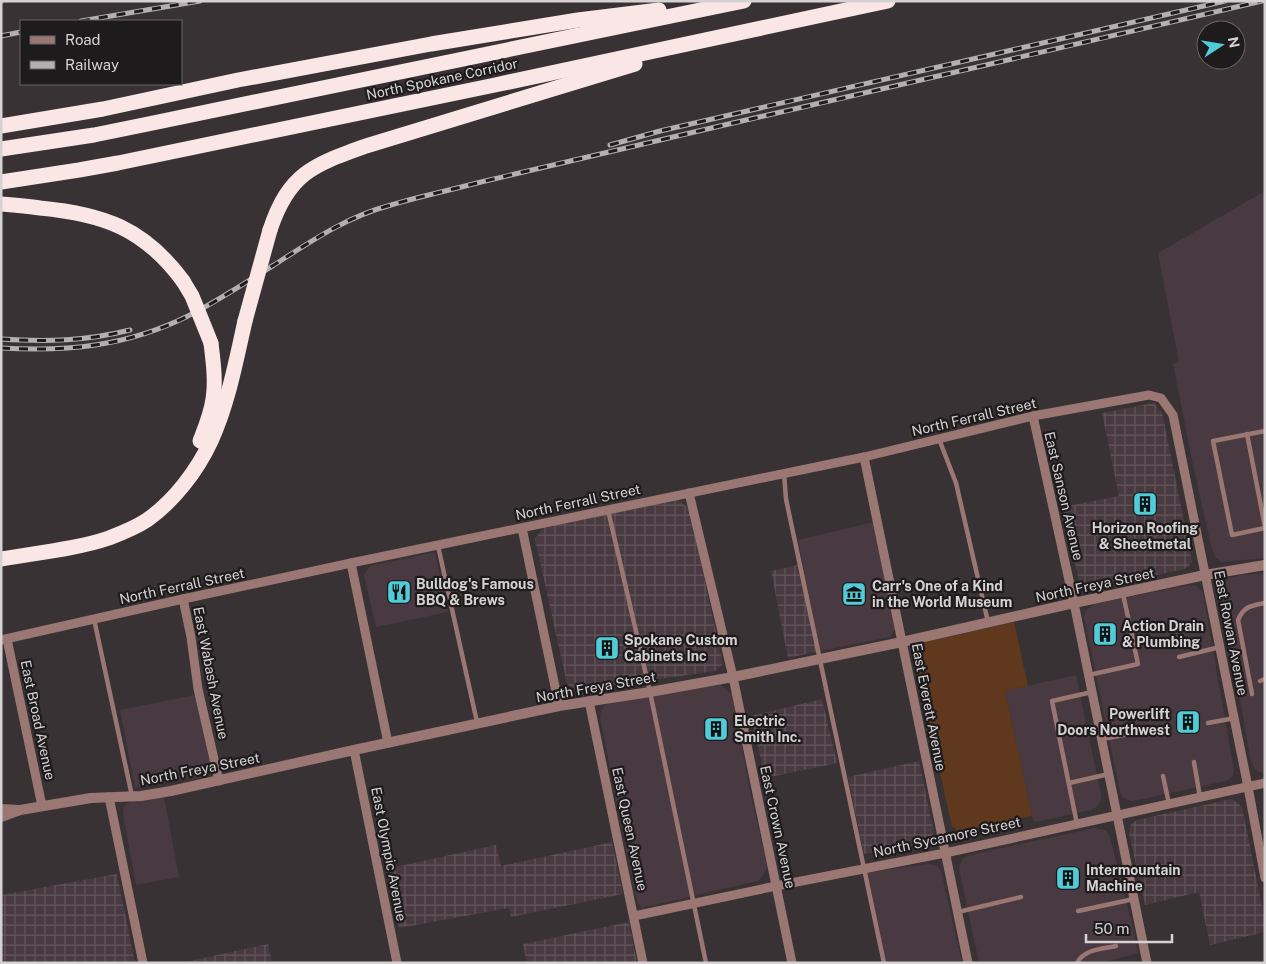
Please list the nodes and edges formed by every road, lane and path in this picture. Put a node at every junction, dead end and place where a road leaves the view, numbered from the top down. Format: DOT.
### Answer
graph roads {
  1 [pos="9,1"];
  2 [pos="728,1"];
  3 [pos="744,1"];
  4 [pos="888,1"];
  5 [pos="1,3"];
  6 [pos="754,29"];
  7 [pos="1,126"];
  8 [pos="1,150"];
  9 [pos="1,182"];
  10 [pos="1,204"];
  11 [pos="1161,398"];
  12 [pos="1033,416"];
  13 [pos="1265,431"];
  14 [pos="1247,434"];
  15 [pos="940,439"];
  16 [pos="864,456"];
  17 [pos="784,473"];
  18 [pos="689,493"];
  19 [pos="608,510"];
  20 [pos="1265,527"];
  21 [pos="522,528"];
  22 [pos="438,546"];
  23 [pos="1,550"];
  24 [pos="1,559"];
  25 [pos="351,563"];
  26 [pos="1265,565"];
  27 [pos="1205,575"];
  28 [pos="1122,593"];
  29 [pos="183,599"];
  30 [pos="1074,603"];
  31 [pos="1265,604"];
  32 [pos="94,619"];
  33 [pos="988,622"];
  34 [pos="4,640"];
  35 [pos="902,642"];
  36 [pos="1220,647"];
  37 [pos="1179,657"];
  38 [pos="819,659"];
  39 [pos="1089,675"];
  40 [pos="733,677"];
  41 [pos="650,692"];
  42 [pos="1092,692"];
  43 [pos="1252,694"];
  44 [pos="589,701"];
  45 [pos="559,706"];
  46 [pos="1234,718"];
  47 [pos="1208,723"];
  48 [pos="477,724"];
  49 [pos="1129,734"];
  50 [pos="1102,739"];
  51 [pos="388,743"];
  52 [pos="354,750"];
  53 [pos="1194,762"];
  54 [pos="1109,774"];
  55 [pos="1163,776"];
  56 [pos="219,781"];
  57 [pos="1069,783"];
  58 [pos="1265,783"];
  59 [pos="1248,787"];
  60 [pos="132,796"];
  61 [pos="109,797"];
  62 [pos="1200,797"];
  63 [pos="1169,804"];
  64 [pos="42,806"];
  65 [pos="1,809"];
  66 [pos="20,810"];
  67 [pos="1118,815"];
  68 [pos="1,817"];
  69 [pos="1077,824"];
  70 [pos="945,852"];
  71 [pos="864,869"];
  72 [pos="1265,878"];
  73 [pos="776,886"];
  74 [pos="1021,897"];
  75 [pos="1134,899"];
  76 [pos="694,904"];
  77 [pos="1078,911"];
  78 [pos="958,912"];
  79 [pos="634,916"];
  80 [pos="1116,946"];
  81 [pos="143,963"];
  82 [pos="397,963"];
  83 [pos="643,963"];
  84 [pos="706,963"];
  85 [pos="792,963"];
  86 [pos="884,963"];
  87 [pos="968,963"];
  88 [pos="1077,963"];
  89 [pos="1147,963"];
  1 -- 5 [label="path"];
  2 -- 7 [label="highway"];
  3 -- 8 [label="highway, North Spokane Corridor"];
  4 -- 6 [label="highway, North Spokane Corridor"];
  6 -- 9 [label="highway, North Spokane Corridor"];
  6 -- 24 [label="highway, bridge"];
  10 -- 23 [label="highway, bridge"];
  11 -- 12 [label="street, North Ferrall Street"];
  11 -- 27 [label="street, East Rowan Avenue"];
  12 -- 15 [label="street, North Ferrall Street"];
  12 -- 30 [label="street, East Sanson Avenue"];
  13 -- 14 [label="lane"];
  14 -- 20 [label="lane"];
  14 -- 20 [label="lane"];
  15 -- 16 [label="street, North Ferrall Street"];
  15 -- 33 [label="lane"];
  16 -- 17 [label="street, North Ferrall Street"];
  16 -- 35 [label="street, East Everett Avenue"];
  17 -- 18 [label="street, North Ferrall Street"];
  17 -- 38 [label="lane"];
  18 -- 19 [label="street, North Ferrall Street"];
  18 -- 40 [label="street, East Crown Avenue"];
  19 -- 21 [label="street, North Ferrall Street"];
  19 -- 41 [label="lane"];
  21 -- 22 [label="street, North Ferrall Street"];
  21 -- 45 [label="street"];
  22 -- 25 [label="street, North Ferrall Street"];
  22 -- 48 [label="lane"];
  25 -- 29 [label="street, North Ferrall Street"];
  25 -- 51 [label="street"];
  26 -- 27 [label="street, North Freya Street"];
  27 -- 28 [label="street, North Freya Street"];
  27 -- 36 [label="street, East Rowan Avenue"];
  28 -- 30 [label="street, North Freya Street"];
  28 -- 39 [label="lane"];
  29 -- 32 [label="street, North Ferrall Street"];
  29 -- 56 [label="street, East Wabash Avenue"];
  30 -- 33 [label="street, North Freya Street"];
  30 -- 39 [label="street, East Sanson Avenue"];
  31 -- 43 [label="lane"];
  32 -- 34 [label="street, North Ferrall Street"];
  32 -- 60 [label="lane"];
  33 -- 35 [label="street, North Freya Street"];
  34 -- 64 [label="street, East Broad Avenue"];
  35 -- 38 [label="street, North Freya Street"];
  35 -- 70 [label="street, East Everett Avenue"];
  36 -- 37 [label="lane"];
  36 -- 46 [label="street, East Rowan Avenue"];
  38 -- 40 [label="street, North Freya Street"];
  38 -- 71 [label="lane"];
  39 -- 42 [label="street, East Sanson Avenue"];
  40 -- 41 [label="street, North Freya Street"];
  40 -- 73 [label="street, East Crown Avenue"];
  41 -- 44 [label="street, North Freya Street"];
  41 -- 76 [label="lane"];
  42 -- 50 [label="street, East Sanson Avenue"];
  42 -- 57 [label="lane"];
  44 -- 45 [label="street, North Freya Street"];
  44 -- 79 [label="street, East Queen Avenue"];
  45 -- 48 [label="street, North Freya Street"];
  46 -- 47 [label="lane"];
  46 -- 59 [label="street, East Rowan Avenue"];
  48 -- 51 [label="street, North Freya Street"];
  49 -- 50 [label="lane"];
  50 -- 54 [label="street, East Sanson Avenue"];
  51 -- 52 [label="street, North Freya Street"];
  52 -- 56 [label="street, North Freya Street"];
  52 -- 82 [label="street, East Olympic Avenue"];
  53 -- 62 [label="lane"];
  54 -- 57 [label="lane"];
  54 -- 67 [label="street, East Sanson Avenue"];
  55 -- 63 [label="lane"];
  56 -- 60 [label="street, North Freya Street"];
  57 -- 69 [label="lane"];
  58 -- 59 [label="street, North Sycamore Street"];
  59 -- 62 [label="street, North Sycamore Street"];
  59 -- 72 [label="street, East Rowan Avenue"];
  60 -- 61 [label="street, North Freya Street"];
  61 -- 64 [label="street, North Freya Street"];
  61 -- 81 [label="street"];
  62 -- 63 [label="street, North Sycamore Street"];
  63 -- 67 [label="street, North Sycamore Street"];
  64 -- 66 [label="street, North Freya Street"];
  65 -- 66 [label="street, North Freya Street"];
  66 -- 68 [label="street, North Freya Street"];
  67 -- 69 [label="street, North Sycamore Street"];
  67 -- 75 [label="street, East Sanson Avenue"];
  69 -- 70 [label="street, North Sycamore Street"];
  70 -- 71 [label="street, North Sycamore Street"];
  70 -- 78 [label="street, East Everett Avenue"];
  71 -- 73 [label="street, North Sycamore Street"];
  71 -- 86 [label="lane"];
  73 -- 76 [label="street, North Sycamore Street"];
  73 -- 85 [label="street, East Crown Avenue"];
  74 -- 78 [label="lane"];
  75 -- 77 [label="lane"];
  75 -- 89 [label="street, East Sanson Avenue"];
  76 -- 79 [label="street, North Sycamore Street"];
  76 -- 84 [label="lane"];
  78 -- 87 [label="street, East Everett Avenue"];
  79 -- 83 [label="street, East Queen Avenue"];
  80 -- 88 [label="lane"];
}
